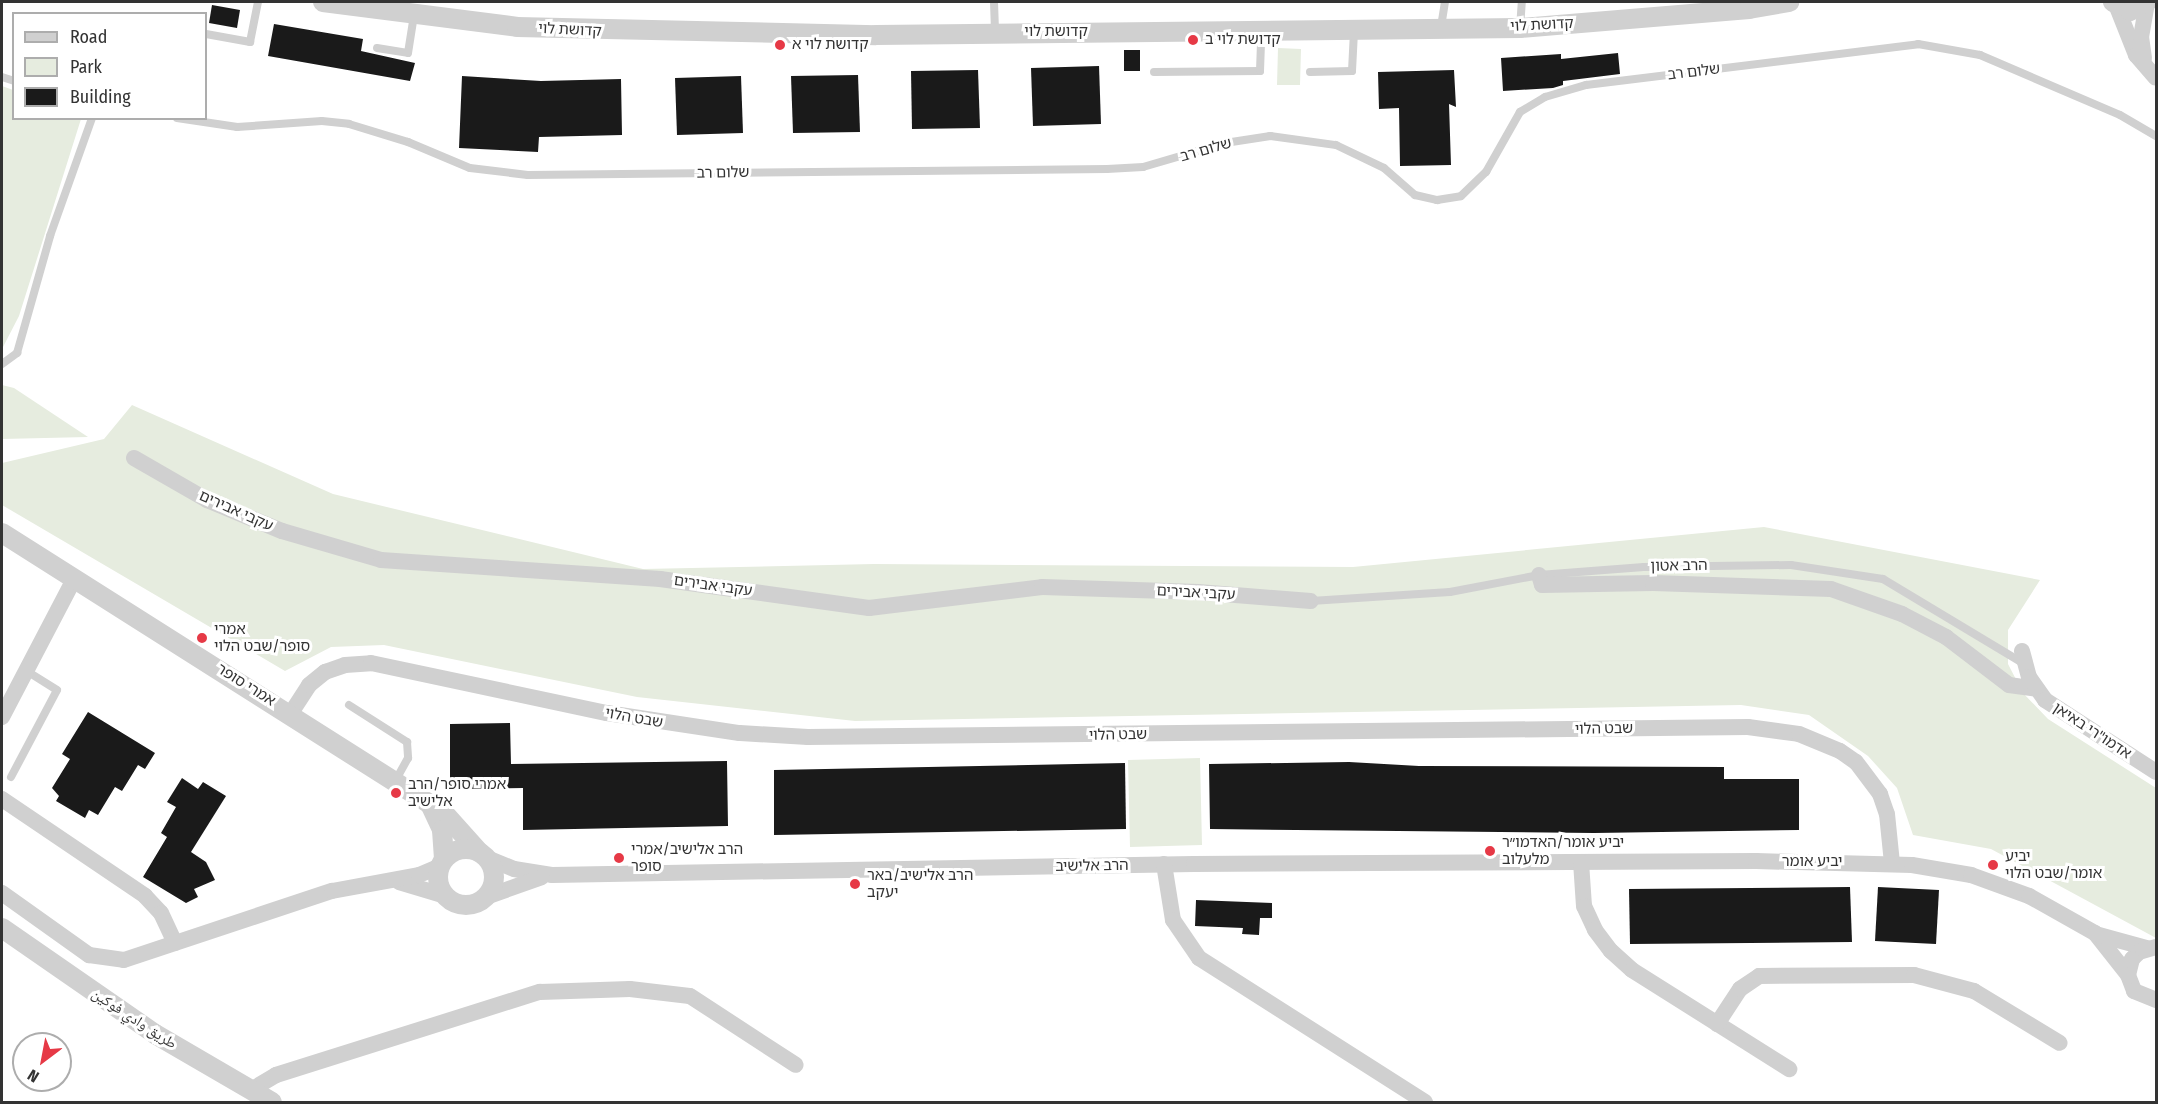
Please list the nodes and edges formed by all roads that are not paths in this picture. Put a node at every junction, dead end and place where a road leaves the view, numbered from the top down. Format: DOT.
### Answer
graph roads {
  1 [pos="258,2"];
  2 [pos="322,2"];
  3 [pos="994,2"];
  4 [pos="1445,2"];
  5 [pos="1522,2"];
  6 [pos="1789,2"];
  7 [pos="2147,2"];
  8 [pos="2115,4"];
  9 [pos="1746,5"];
  10 [pos="414,16"];
  11 [pos="1440,27"];
  12 [pos="1520,28"];
  13 [pos="1354,31"];
  14 [pos="995,32"];
  15 [pos="1262,33"];
  16 [pos="207,34"];
  17 [pos="377,48"];
  18 [pos="1154,72"];
  19 [pos="1310,72"];
  20 [pos="2153,75"];
  21 [pos="91,120"];
  22 [pos="190,120"];
  23 [pos="2157,136"];
  24 [pos="2,364"];
  25 [pos="134,458"];
  26 [pos="2,533"];
  27 [pos="1539,575"];
  28 [pos="75,579"];
  29 [pos="1311,601"];
  30 [pos="2023,657"];
  31 [pos="26,671"];
  32 [pos="2036,689"];
  33 [pos="349,705"];
  34 [pos="291,714"];
  35 [pos="2,717"];
  36 [pos="2157,772"];
  37 [pos="11,777"];
  38 [pos="395,781"];
  39 [pos="2,800"];
  40 [pos="427,802"];
  41 [pos="483,855"];
  42 [pos="442,862"];
  43 [pos="1581,862"];
  44 [pos="1633,862"];
  45 [pos="1892,863"];
  46 [pos="1164,864"];
  47 [pos="552,875"];
  48 [pos="386,881"];
  49 [pos="2,893"];
  50 [pos="445,896"];
  51 [pos="486,897"];
  52 [pos="2,928"];
  53 [pos="2095,933"];
  54 [pos="175,943"];
  55 [pos="2152,947"];
  56 [pos="2128,975"];
  57 [pos="2157,1000"];
  58 [pos="1717,1024"];
  59 [pos="2060,1044"];
  60 [pos="796,1065"];
  61 [pos="1789,1069"];
  62 [pos="251,1090"];
  63 [pos="272,1102"];
  64 [pos="1425,1102"];
  1 -- 16 [label="lane"];
  2 -- 10 [label="street, קדושת לוי"];
  3 -- 14 [label="lane"];
  4 -- 11 [label="lane"];
  5 -- 12 [label="lane"];
  6 -- 9 [label="street, קדושת לוי"];
  7 -- 8 [label="street"];
  7 -- 20 [label="street"];
  8 -- 20 [label="street"];
  9 -- 12 [label="street, קדושת לוי"];
  10 -- 14 [label="street, קדושת לוי"];
  10 -- 17 [label="lane"];
  11 -- 12 [label="street, קדושת לוי"];
  11 -- 13 [label="street, קדושת לוי"];
  13 -- 15 [label="street, קדושת לוי"];
  13 -- 19 [label="lane"];
  14 -- 15 [label="street, קדושת לוי"];
  15 -- 18 [label="lane"];
  21 -- 24 [label="lane"];
  22 -- 23 [label="lane, שלום רב"];
  25 -- 29 [label="street, עקבי אבירים"];
  26 -- 28 [label="street, אמרי סופר"];
  27 -- 29 [label="lane, הרב אטון"];
  27 -- 30 [label="lane, הרב אטון"];
  27 -- 32 [label="street"];
  28 -- 31 [label="street"];
  28 -- 34 [label="street, אמרי סופר"];
  30 -- 32 [label="street, אדמו\"רי באיאן"];
  31 -- 35 [label="street"];
  31 -- 37 [label="lane"];
  32 -- 36 [label="street, אדמו\"רי באיאן"];
  33 -- 38 [label="lane"];
  34 -- 38 [label="street, אמרי סופר"];
  34 -- 45 [label="street, שבט הלוי"];
  38 -- 40 [label="street, אמרי סופר"];
  39 -- 54 [label="street"];
  40 -- 41 [label="street"];
  40 -- 42 [label="street"];
  41 -- 42 [label="street"];
  41 -- 47 [label="street"];
  41 -- 51 [label="street"];
  42 -- 48 [label="street"];
  42 -- 50 [label="street"];
  43 -- 44 [label="street, הרב אלישיב"];
  43 -- 46 [label="street, הרב אלישיב"];
  43 -- 58 [label="street"];
  44 -- 45 [label="street, יביע אומר"];
  45 -- 53 [label="street, יביע אומר"];
  46 -- 47 [label="street, הרב אלישיב"];
  46 -- 64 [label="street"];
  47 -- 51 [label="street"];
  48 -- 50 [label="street"];
  48 -- 54 [label="street"];
  49 -- 54 [label="street"];
  50 -- 51 [label="street"];
  52 -- 62 [label="street, طريق وادي فوکين"];
  53 -- 55 [label="street"];
  53 -- 56 [label="street"];
  55 -- 56 [label="street"];
  56 -- 57 [label="street"];
  58 -- 59 [label="street"];
  58 -- 61 [label="street"];
  60 -- 62 [label="street"];
  62 -- 63 [label="street, طريق وادي فوکين"];
}
